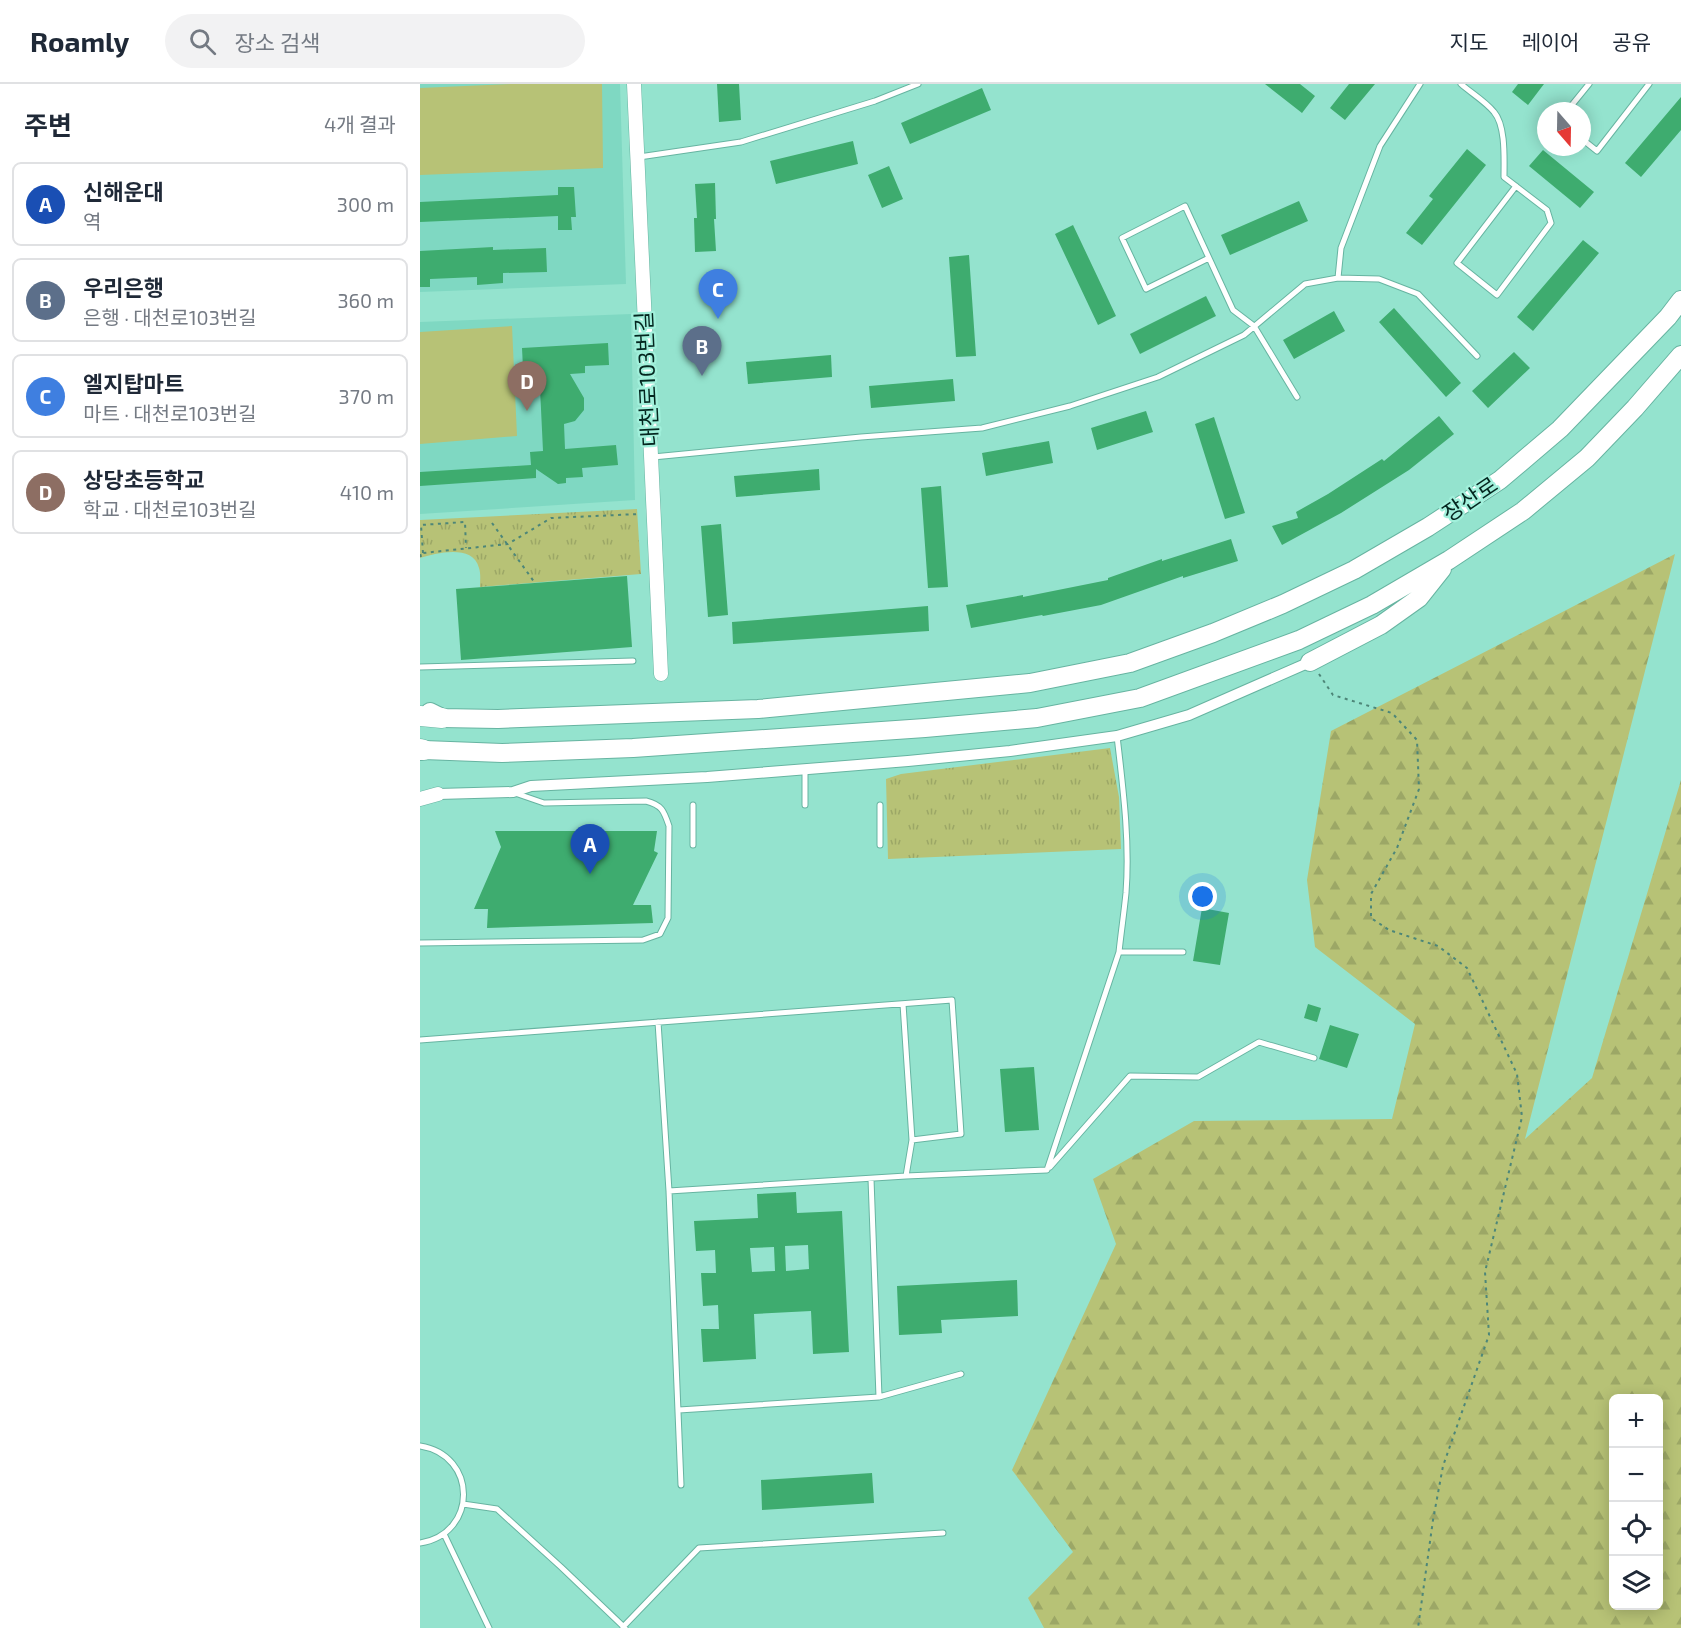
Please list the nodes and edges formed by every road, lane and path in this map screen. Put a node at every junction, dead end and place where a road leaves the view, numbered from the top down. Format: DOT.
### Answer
graph roads {
  1 [pos="634,84"];
  2 [pos="918,84"];
  3 [pos="1420,84"];
  4 [pos="1461,84"];
  5 [pos="1589,84"];
  6 [pos="1649,84"];
  7 [pos="1574,102"];
  8 [pos="1591,147"];
  9 [pos="638,157"];
  10 [pos="1516,186"];
  11 [pos="1209,258"];
  12 [pos="1338,278"];
  13 [pos="1681,300"];
  14 [pos="1254,326"];
  15 [pos="1681,355"];
  16 [pos="1477,356"];
  17 [pos="1297,397"];
  18 [pos="651,457"];
  19 [pos="653,513"];
  20 [pos="492,522"];
  21 [pos="508,544"];
  22 [pos="466,548"];
  23 [pos="423,553"];
  24 [pos="421,557"];
  25 [pos="1449,560"];
  26 [pos="535,583"];
  27 [pos="633,661"];
  28 [pos="1310,662"];
  29 [pos="420,666"];
  30 [pos="661,674"];
  31 [pos="420,707"];
  32 [pos="420,716"];
  33 [pos="442,718"];
  34 [pos="1117,736"];
  35 [pos="421,750"];
  36 [pos="805,769"];
  37 [pos="420,790"];
  38 [pos="513,792"];
  39 [pos="438,794"];
  40 [pos="420,799"];
  41 [pos="693,805"];
  42 [pos="805,806"];
  43 [pos="880,806"];
  44 [pos="693,844"];
  45 [pos="880,845"];
  46 [pos="420,943"];
  47 [pos="1119,952"];
  48 [pos="1183,952"];
  49 [pos="903,1004"];
  50 [pos="658,1022"];
  51 [pos="420,1040"];
  52 [pos="1314,1058"];
  53 [pos="912,1140"];
  54 [pos="1047,1170"];
  55 [pos="906,1176"];
  56 [pos="871,1179"];
  57 [pos="669,1191"];
  58 [pos="961,1374"];
  59 [pos="879,1397"];
  60 [pos="679,1410"];
  61 [pos="420,1446"];
  62 [pos="681,1485"];
  63 [pos="463,1504"];
  64 [pos="943,1533"];
  65 [pos="444,1534"];
  66 [pos="420,1543"];
  67 [pos="624,1627"];
  68 [pos="489,1628"];
  69 [pos="1418,1628"];
  1 -- 9 [label="street, 대천로103번길"];
  2 -- 9 [label="lane"];
  3 -- 12 [label="lane"];
  4 -- 10 [label="lane"];
  5 -- 7 [label="lane"];
  6 -- 8 [label="lane"];
  9 -- 18 [label="street, 대천로103번길"];
  10 -- 10 [label="lane"];
  11 -- 11 [label="lane"];
  11 -- 14 [label="lane"];
  12 -- 14 [label="lane"];
  12 -- 16 [label="lane"];
  13 -- 33 [label="highway, 장산로"];
  14 -- 17 [label="lane"];
  14 -- 18 [label="lane"];
  15 -- 25 [label="highway, 장산로"];
  18 -- 19 [label="street, 대천로103번길"];
  19 -- 21 [label="path"];
  19 -- 30 [label="street, 대천로103번길"];
  20 -- 21 [label="path"];
  21 -- 22 [label="path"];
  21 -- 26 [label="path"];
  22 -- 23 [label="path"];
  22 -- 23 [label="path"];
  23 -- 24 [label="path"];
  25 -- 28 [label="highway"];
  25 -- 35 [label="highway, 장산로"];
  27 -- 29 [label="lane"];
  28 -- 34 [label="street"];
  28 -- 69 [label="path"];
  31 -- 33 [label="highway"];
  32 -- 33 [label="highway"];
  34 -- 36 [label="street"];
  34 -- 47 [label="lane"];
  36 -- 38 [label="street"];
  36 -- 42 [label="lane"];
  37 -- 39 [label="street"];
  38 -- 39 [label="street"];
  38 -- 46 [label="lane"];
  39 -- 40 [label="street"];
  41 -- 44 [label="lane"];
  43 -- 45 [label="lane"];
  47 -- 48 [label="lane"];
  47 -- 54 [label="lane"];
  49 -- 50 [label="lane"];
  49 -- 53 [label="lane"];
  49 -- 53 [label="lane"];
  50 -- 51 [label="lane"];
  50 -- 57 [label="lane"];
  52 -- 54 [label="lane"];
  53 -- 55 [label="lane"];
  54 -- 55 [label="lane"];
  55 -- 56 [label="lane"];
  56 -- 57 [label="lane"];
  56 -- 59 [label="lane"];
  57 -- 60 [label="lane"];
  58 -- 59 [label="lane"];
  59 -- 60 [label="lane"];
  60 -- 62 [label="lane"];
  61 -- 63 [label="lane"];
  63 -- 65 [label="lane"];
  63 -- 67 [label="lane"];
  64 -- 67 [label="lane"];
  65 -- 66 [label="lane"];
  65 -- 68 [label="lane"];
}
